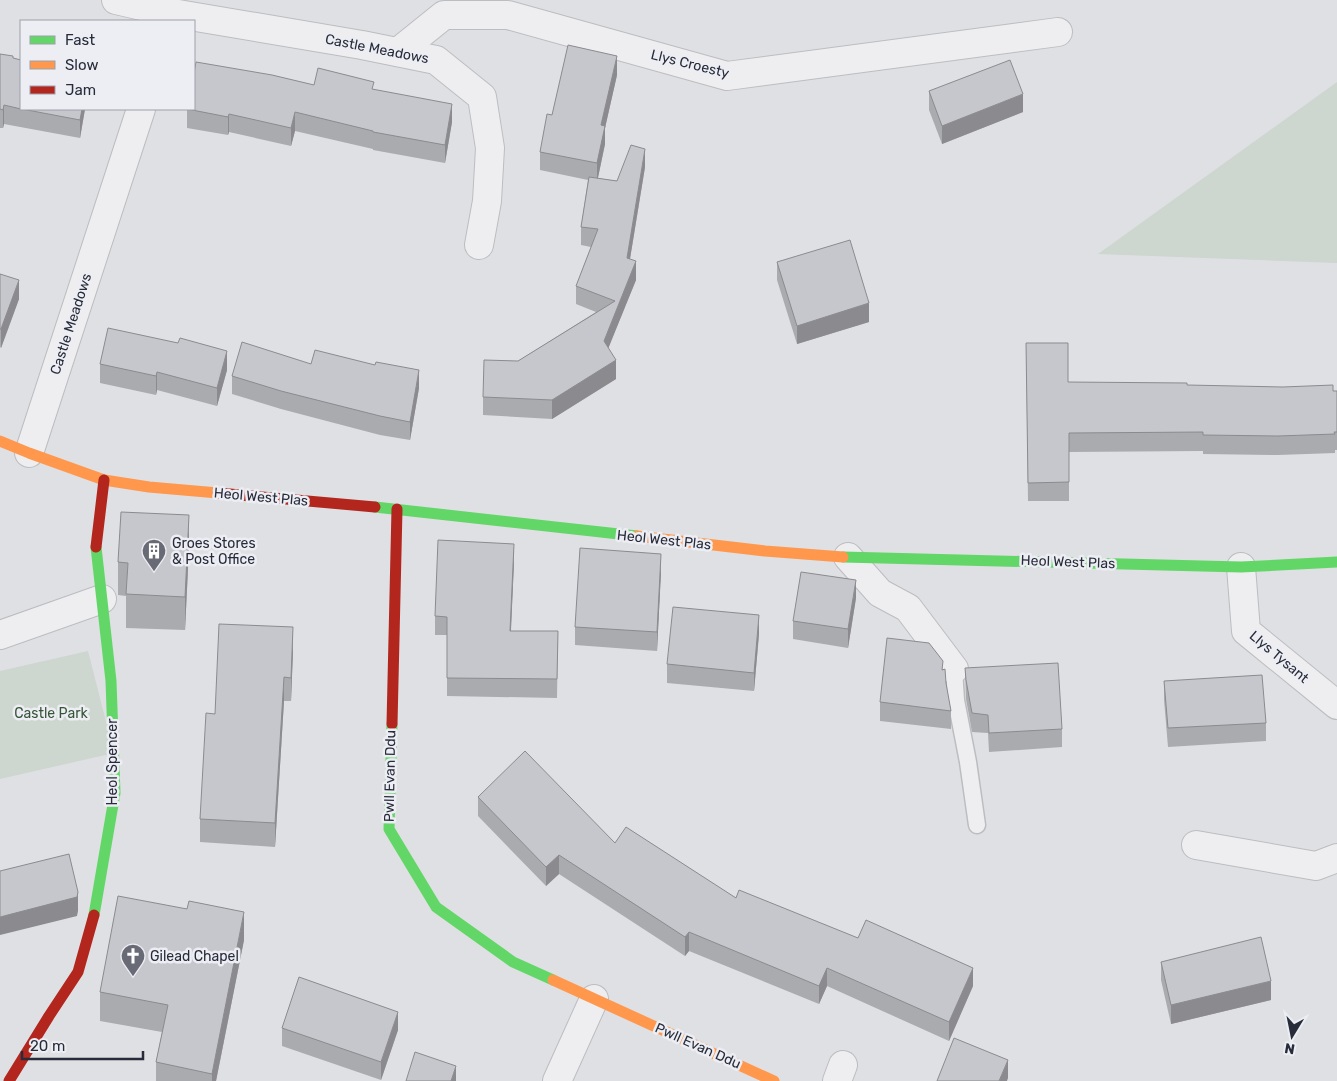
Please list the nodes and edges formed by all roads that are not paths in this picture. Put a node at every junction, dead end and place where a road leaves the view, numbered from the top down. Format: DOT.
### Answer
graph roads {
  1 [pos="116,0"];
  2 [pos="171,17"];
  3 [pos="191,20"];
  4 [pos="195,21"];
  5 [pos="1058,32"];
  6 [pos="398,52"];
  7 [pos="141,110"];
  8 [pos="479,245"];
  9 [pos="0,441"];
  10 [pos="29,453"];
  11 [pos="104,480"];
  12 [pos="397,509"];
  13 [pos="848,557"];
  14 [pos="1337,562"];
  15 [pos="1241,567"];
  16 [pos="102,599"];
  17 [pos="0,635"];
  18 [pos="954,669"];
  19 [pos="1337,705"];
  20 [pos="977,825"];
  21 [pos="1196,845"];
  22 [pos="1337,858"];
  23 [pos="594,999"];
  24 [pos="10,1081"];
  25 [pos="557,1081"];
  26 [pos="774,1081"];
  1 -- 2 [label="street, Castle Meadows"];
  2 -- 3 [label="street, Castle Meadows"];
  4 -- 6 [label="street, Castle Meadows"];
  5 -- 6 [label="street, Llys Croesty"];
  6 -- 8 [label="street, Castle Meadows"];
  7 -- 10 [label="street, Castle Meadows"];
  9 -- 10 [label="street, Heol West Plas"];
  10 -- 11 [label="street, Heol West Plas"];
  11 -- 12 [label="street, Heol West Plas"];
  11 -- 16 [label="street, Heol Spencer"];
  12 -- 13 [label="street, Heol West Plas"];
  12 -- 23 [label="street, Pwll Evan Ddu"];
  13 -- 15 [label="street, Heol West Plas"];
  13 -- 18 [label="street"];
  14 -- 15 [label="street, Heol West Plas"];
  15 -- 19 [label="street, Llys Tysant"];
  16 -- 17 [label="street"];
  16 -- 24 [label="street, Heol Spencer"];
  18 -- 20 [label="lane"];
  21 -- 22 [label="street"];
  23 -- 25 [label="street"];
  23 -- 26 [label="street, Pwll Evan Ddu"];
}
